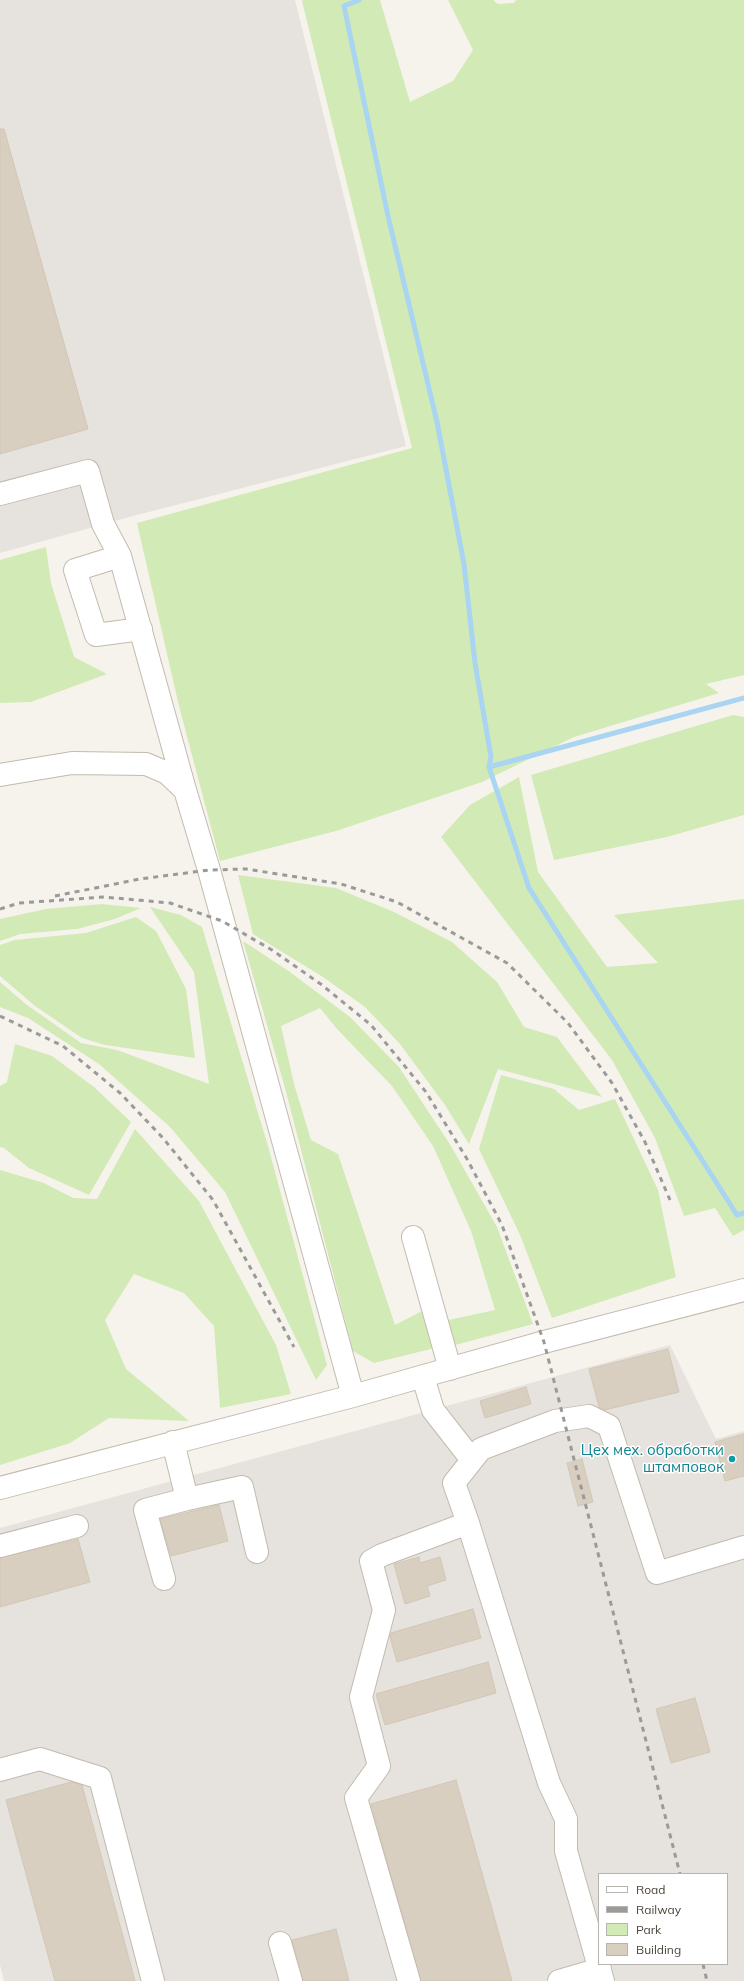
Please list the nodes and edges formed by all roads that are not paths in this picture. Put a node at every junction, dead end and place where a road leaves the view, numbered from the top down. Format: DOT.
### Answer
graph roads {
  1 [pos="0,494"];
  2 [pos="120,556"];
  3 [pos="141,629"];
  4 [pos="0,775"];
  5 [pos="185,790"];
  6 [pos="413,1237"];
  7 [pos="744,1290"];
  8 [pos="450,1369"];
  9 [pos="423,1377"];
  10 [pos="353,1396"];
  11 [pos="173,1442"];
  12 [pos="472,1460"];
  13 [pos="0,1488"];
  14 [pos="187,1499"];
  15 [pos="468,1523"];
  16 [pos="77,1526"];
  17 [pos="0,1546"];
  18 [pos="744,1547"];
  19 [pos="257,1552"];
  20 [pos="164,1579"];
  21 [pos="0,1770"];
  22 [pos="280,1943"];
  23 [pos="598,1964"];
  24 [pos="598,1965"];
  25 [pos="601,1975"];
  26 [pos="153,1981"];
  27 [pos="291,1981"];
  28 [pos="409,1981"];
  29 [pos="559,1981"];
  1 -- 2 [label="street"];
  2 -- 3 [label="street"];
  2 -- 3 [label="street"];
  3 -- 5 [label="street"];
  4 -- 5 [label="street"];
  5 -- 10 [label="street"];
  6 -- 8 [label="street"];
  7 -- 8 [label="street"];
  8 -- 9 [label="street"];
  9 -- 10 [label="street"];
  9 -- 12 [label="street"];
  10 -- 11 [label="street"];
  11 -- 13 [label="street"];
  11 -- 14 [label="street"];
  12 -- 15 [label="street"];
  12 -- 18 [label="street"];
  14 -- 19 [label="street"];
  14 -- 20 [label="street"];
  15 -- 23 [label="street"];
  15 -- 28 [label="street"];
  16 -- 17 [label="street"];
  21 -- 26 [label="street"];
  22 -- 27 [label="street"];
  24 -- 25 [label="street"];
  25 -- 29 [label="street"];
}
